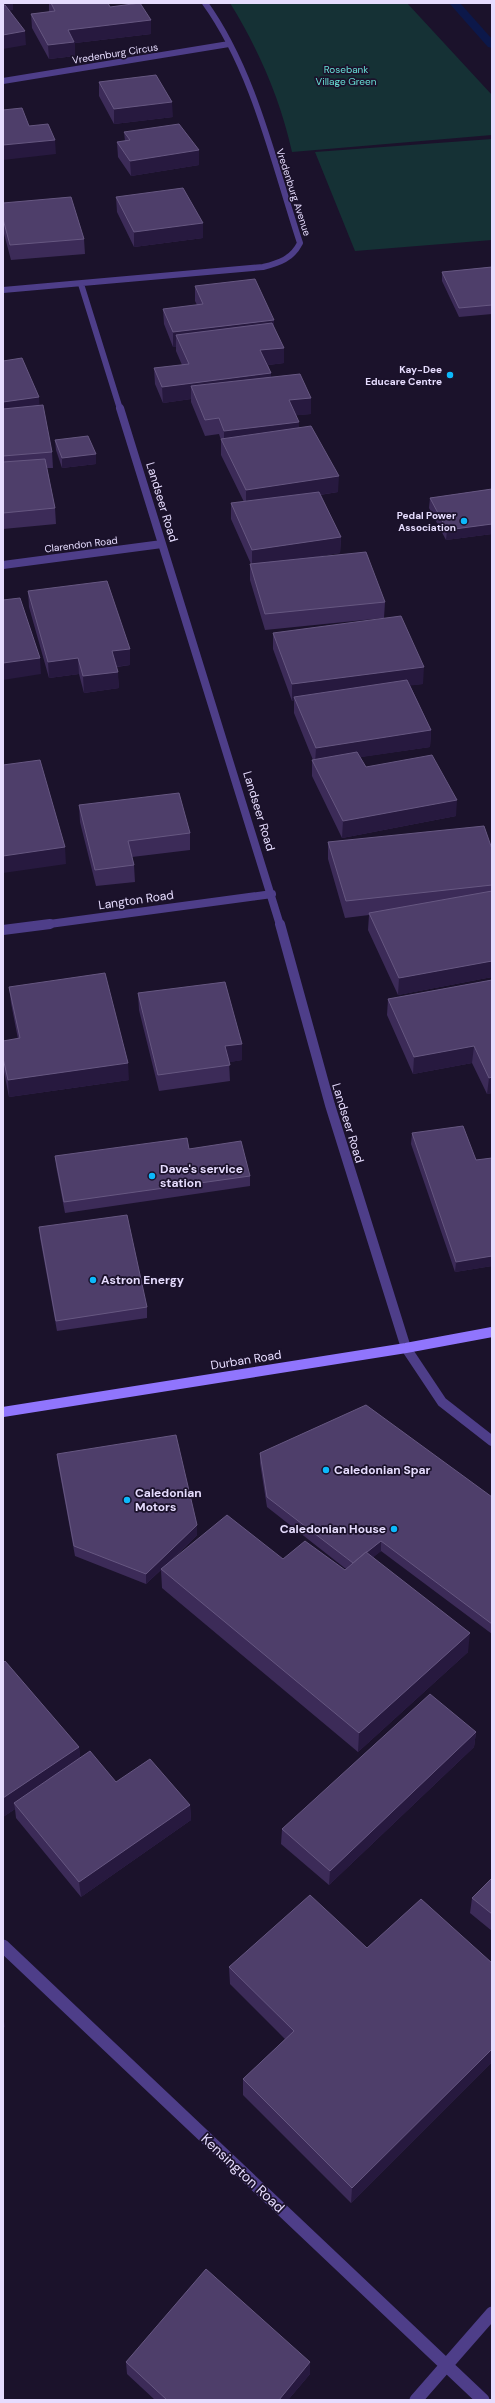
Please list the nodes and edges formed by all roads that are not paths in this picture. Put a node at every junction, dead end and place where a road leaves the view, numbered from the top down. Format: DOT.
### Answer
graph roads {
  1 [pos="205,3"];
  2 [pos="229,44"];
  3 [pos="3,81"];
  4 [pos="81,284"];
  5 [pos="3,290"];
  6 [pos="162,544"];
  7 [pos="3,565"];
  8 [pos="272,894"];
  9 [pos="3,930"];
  10 [pos="492,1332"];
  11 [pos="406,1348"];
  12 [pos="3,1412"];
  13 [pos="492,1441"];
  14 [pos="3,1946"];
  15 [pos="492,2313"];
  16 [pos="446,2366"];
  17 [pos="416,2400"];
  18 [pos="483,2400"];
  1 -- 2 [label="street, Vredenburg Avenue"];
  2 -- 3 [label="street, Vredenburg Circus"];
  2 -- 4 [label="street, Vredenburg Avenue"];
  4 -- 5 [label="street, Vredenburg Avenue"];
  4 -- 6 [label="street, Landseer Road"];
  6 -- 7 [label="street, Clarendon Road"];
  6 -- 8 [label="street, Landseer Road"];
  8 -- 9 [label="street, Langton Road"];
  8 -- 11 [label="street, Landseer Road"];
  10 -- 11 [label="main road, Durban Road"];
  11 -- 12 [label="main road, Durban Road"];
  11 -- 13 [label="street, Landseer Road"];
  14 -- 16 [label="street, Kensington Road"];
  15 -- 16 [label="street"];
  16 -- 17 [label="street"];
  16 -- 18 [label="street, Kensington Road"];
}
